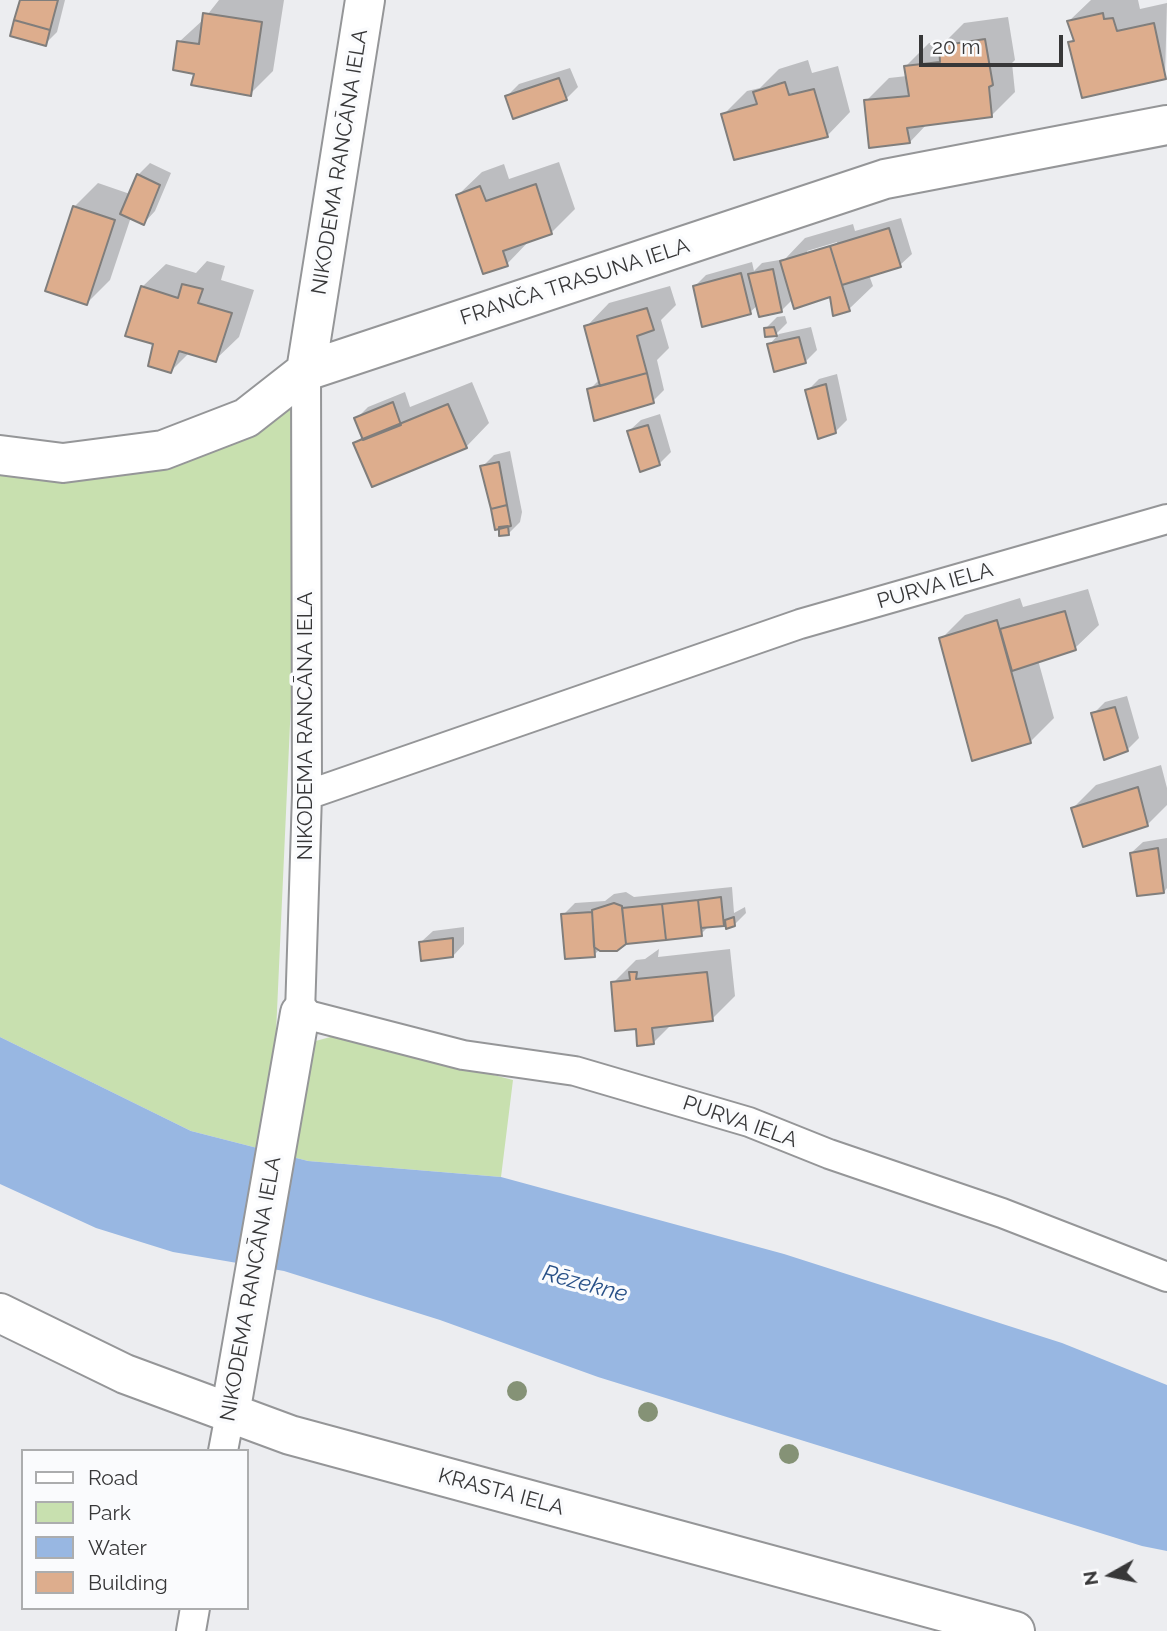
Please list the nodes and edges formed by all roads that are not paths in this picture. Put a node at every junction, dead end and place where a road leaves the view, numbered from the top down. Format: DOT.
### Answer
graph roads {
  1 [pos="365,0"];
  2 [pos="1167,125"];
  3 [pos="306,370"];
  4 [pos="0,454"];
  5 [pos="1167,519"];
  6 [pos="307,795"];
  7 [pos="300,1013"];
  8 [pos="1167,1277"];
  9 [pos="0,1313"];
  10 [pos="226,1432"];
  11 [pos="195,1610"];
  12 [pos="191,1631"];
  13 [pos="1015,1631"];
  1 -- 3 [label="street, NIKODEMA RANCĀNA IELA"];
  2 -- 3 [label="street, FRANČA TRASUNA IELA"];
  3 -- 4 [label="street, FRANČA TRASUNA IELA"];
  3 -- 6 [label="lane, NIKODEMA RANCĀNA IELA"];
  5 -- 6 [label="lane, PURVA IELA"];
  6 -- 7 [label="lane, NIKODEMA RANCĀNA IELA"];
  7 -- 8 [label="lane, PURVA IELA"];
  7 -- 10 [label="street, NIKODEMA RANCĀNA IELA"];
  9 -- 10 [label="street, KRASTA IELA"];
  10 -- 13 [label="street, KRASTA IELA"];
  11 -- 12 [label="lane"];
}
